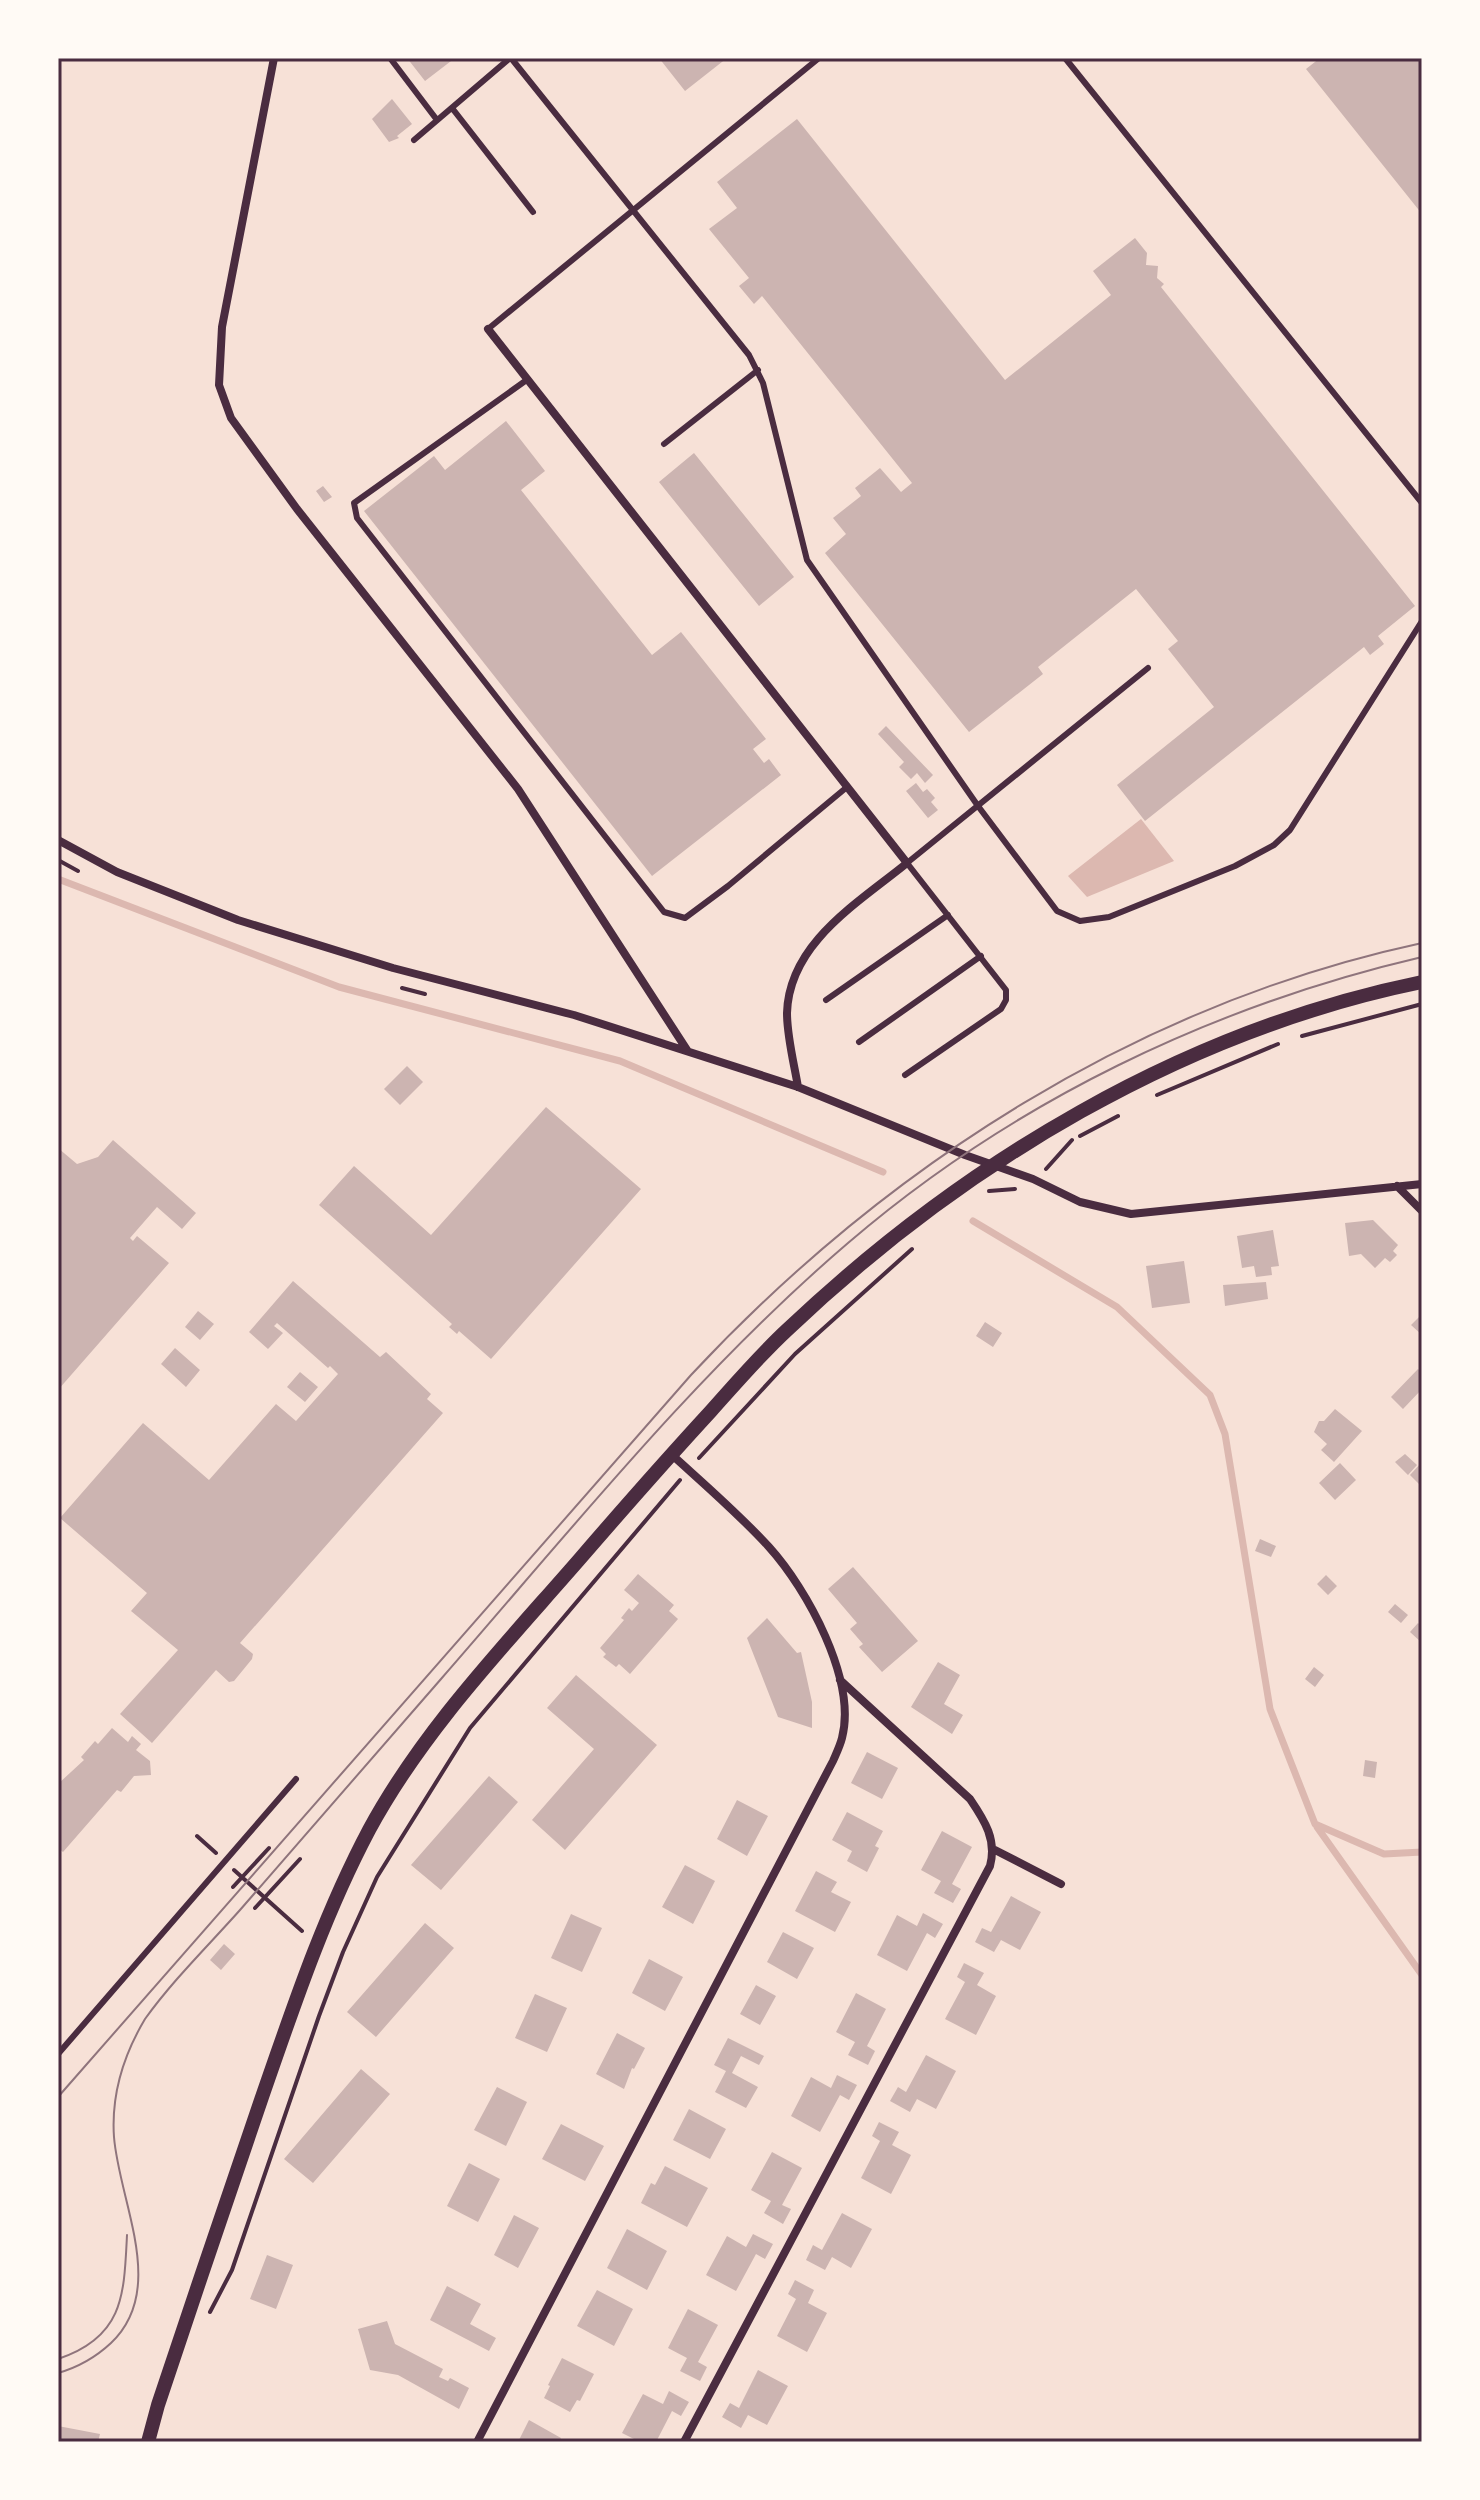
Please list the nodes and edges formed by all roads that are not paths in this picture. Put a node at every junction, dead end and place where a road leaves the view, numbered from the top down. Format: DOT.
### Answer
graph roads {
  1 [pos="274,58"];
  2 [pos="390,58"];
  3 [pos="510,58"];
  4 [pos="819,58"];
  5 [pos="1065,58"];
  6 [pos="452,108"];
  7 [pos="437,120"];
  8 [pos="414,140"];
  9 [pos="633,210"];
  10 [pos="533,212"];
  11 [pos="488,329"];
  12 [pos="758,370"];
  13 [pos="528,379"];
  14 [pos="664,444"];
  15 [pos="1422,503"];
  16 [pos="1422,621"];
  17 [pos="1148,668"];
  18 [pos="847,787"];
  19 [pos="978,806"];
  20 [pos="58,840"];
  21 [pos="907,863"];
  22 [pos="948,915"];
  23 [pos="981,956"];
  24 [pos="1422,982"];
  25 [pos="826,1000"];
  26 [pos="859,1042"];
  27 [pos="688,1051"];
  28 [pos="905,1075"];
  29 [pos="798,1087"];
  30 [pos="993,1166"];
  31 [pos="1422,1184"];
  32 [pos="1397,1186"];
  33 [pos="1422,1211"];
  34 [pos="670,1453"];
  35 [pos="840,1680"];
  36 [pos="296,1779"];
  37 [pos="995,1850"];
  38 [pos="1061,1884"];
  39 [pos="58,2054"];
  40 [pos="148,2442"];
  41 [pos="477,2442"];
  42 [pos="684,2442"];
  1 -- 27 [label="street"];
  2 -- 7 [label="lane"];
  3 -- 6 [label="lane"];
  3 -- 9 [label="lane"];
  4 -- 9 [label="lane"];
  5 -- 15 [label="lane"];
  6 -- 7 [label="lane"];
  6 -- 10 [label="lane"];
  7 -- 8 [label="lane"];
  9 -- 11 [label="lane"];
  9 -- 12 [label="lane"];
  11 -- 13 [label="street"];
  12 -- 14 [label="lane"];
  12 -- 19 [label="lane"];
  13 -- 18 [label="street"];
  13 -- 18 [label="lane"];
  16 -- 19 [label="lane"];
  17 -- 19 [label="lane"];
  18 -- 21 [label="street"];
  19 -- 21 [label="lane"];
  20 -- 27 [label="street"];
  21 -- 22 [label="lane"];
  21 -- 29 [label="street"];
  22 -- 23 [label="lane"];
  22 -- 25 [label="lane"];
  23 -- 26 [label="lane"];
  23 -- 28 [label="lane"];
  24 -- 30 [label="street"];
  27 -- 29 [label="street"];
  29 -- 30 [label="street"];
  30 -- 32 [label="street"];
  30 -- 34 [label="street"];
  31 -- 32 [label="street"];
  32 -- 33 [label="street"];
  34 -- 35 [label="street"];
  34 -- 40 [label="street"];
  35 -- 37 [label="street"];
  35 -- 41 [label="street"];
  36 -- 39 [label="lane"];
  37 -- 38 [label="street"];
  37 -- 42 [label="street"];
}
